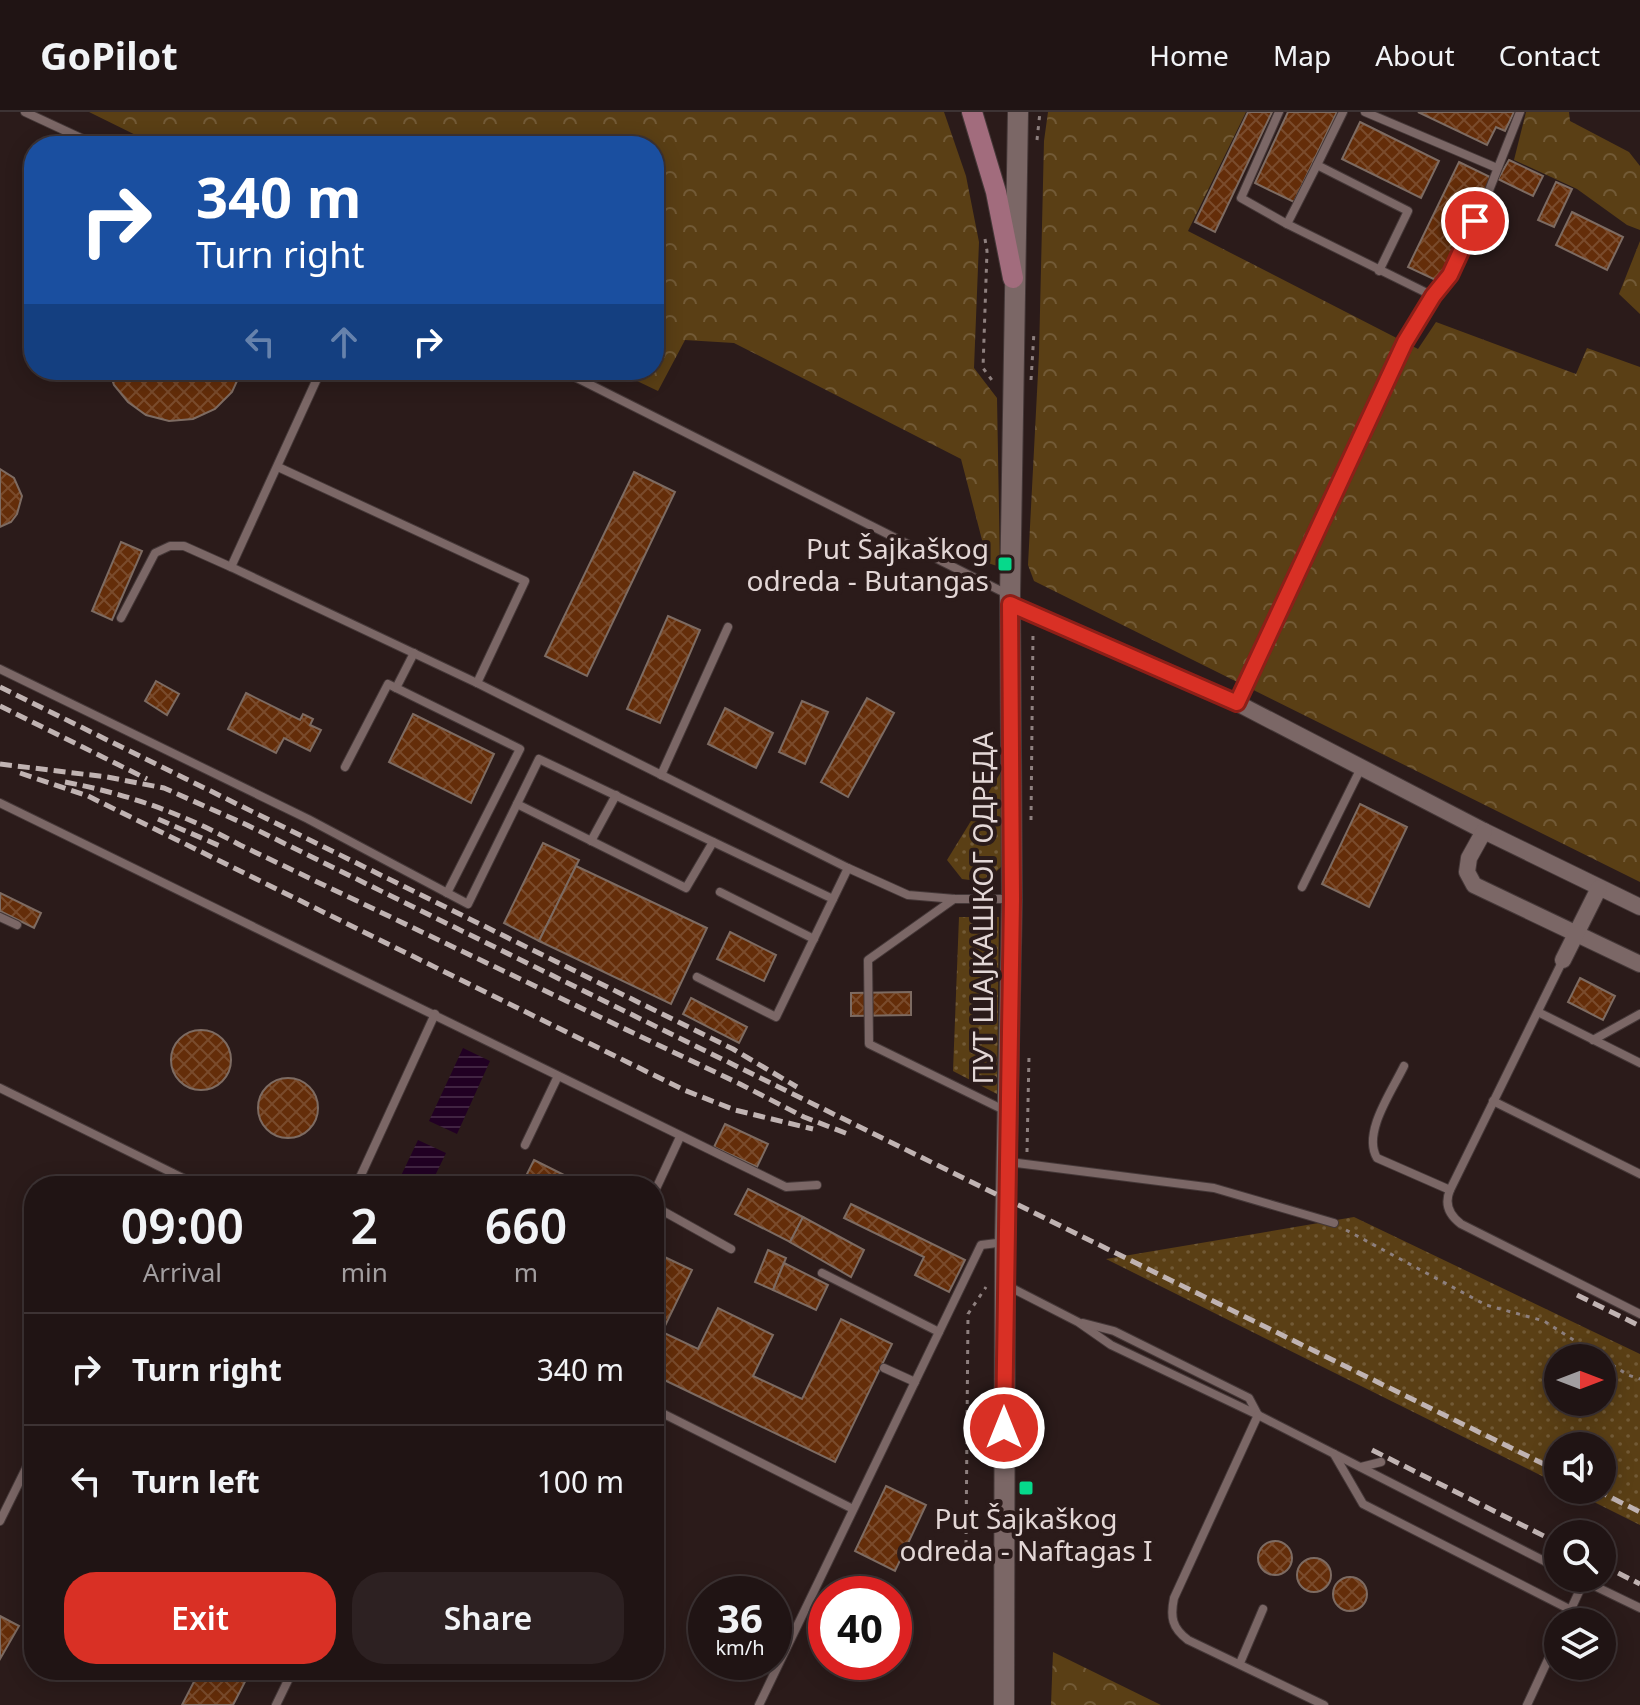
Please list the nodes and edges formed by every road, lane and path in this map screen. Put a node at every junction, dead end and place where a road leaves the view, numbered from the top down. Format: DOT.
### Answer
graph roads {
  1 [pos="25,112"];
  2 [pos="972,112"];
  3 [pos="1018,112"];
  4 [pos="1279,112"];
  5 [pos="1343,112"];
  6 [pos="1365,112"];
  7 [pos="1520,112"];
  8 [pos="77,136"];
  9 [pos="1317,165"];
  10 [pos="1497,168"];
  11 [pos="1287,224"];
  12 [pos="985,239"];
  13 [pos="1379,271"];
  14 [pos="1013,278"];
  15 [pos="1433,296"];
  16 [pos="317,380"];
  17 [pos="581,380"];
  18 [pos="1013,409"];
  19 [pos="278,467"];
  20 [pos="231,567"];
  21 [pos="1010,600"];
  22 [pos="121,618"];
  23 [pos="728,627"];
  24 [pos="414,653"];
  25 [pos="0,669"];
  26 [pos="477,683"];
  27 [pos="396,688"];
  28 [pos="1237,703"];
  29 [pos="345,767"];
  30 [pos="1361,767"];
  31 [pos="661,775"];
  32 [pos="616,795"];
  33 [pos="0,803"];
  34 [pos="517,804"];
  35 [pos="1484,831"];
  36 [pos="591,841"];
  37 [pos="713,842"];
  38 [pos="848,868"];
  39 [pos="1302,887"];
  40 [pos="1599,888"];
  41 [pos="720,892"];
  42 [pos="447,893"];
  43 [pos="833,899"];
  44 [pos="955,899"];
  45 [pos="1012,899"];
  46 [pos="1640,907"];
  47 [pos="0,917"];
  48 [pos="17,925"];
  49 [pos="1577,933"];
  50 [pos="814,939"];
  51 [pos="1563,960"];
  52 [pos="1640,964"];
  53 [pos="697,977"];
  54 [pos="1538,1012"];
  55 [pos="435,1014"];
  56 [pos="1640,1014"];
  57 [pos="1593,1040"];
  58 [pos="1640,1063"];
  59 [pos="1404,1066"];
  60 [pos="558,1076"];
  61 [pos="0,1088"];
  62 [pos="1493,1101"];
  63 [pos="1009,1112"];
  64 [pos="680,1137"];
  65 [pos="525,1145"];
  66 [pos="1007,1162"];
  67 [pos="172,1173"];
  68 [pos="1640,1174"];
  69 [pos="170,1176"];
  70 [pos="178,1176"];
  71 [pos="361,1176"];
  72 [pos="662,1176"];
  73 [pos="817,1185"];
  74 [pos="1450,1190"];
  75 [pos="664,1212"];
  76 [pos="1334,1223"];
  77 [pos="1005,1242"];
  78 [pos="731,1249"];
  79 [pos="822,1273"];
  80 [pos="997,1284"];
  81 [pos="1640,1314"];
  82 [pos="1078,1322"];
  83 [pos="939,1332"];
  84 [pos="884,1368"];
  85 [pos="1640,1379"];
  86 [pos="915,1382"];
  87 [pos="664,1414"];
  88 [pos="1258,1415"];
  89 [pos="1333,1453"];
  90 [pos="1381,1462"];
  91 [pos="1361,1467"];
  92 [pos="24,1469"];
  93 [pos="3,1506"];
  94 [pos="853,1509"];
  95 [pos="0,1521"];
  96 [pos="966,1544"];
  97 [pos="1544,1561"];
  98 [pos="1607,1592"];
  99 [pos="1567,1608"];
  100 [pos="1640,1608"];
  101 [pos="1263,1609"];
  102 [pos="1240,1663"];
  103 [pos="1544,1668"];
  104 [pos="287,1680"];
  105 [pos="276,1705"];
  106 [pos="759,1705"];
  107 [pos="1004,1705"];
  108 [pos="1324,1705"];
  109 [pos="1527,1705"];
  1 -- 8 [label="lane"];
  2 -- 14 [label="main road"];
  3 -- 14 [label="street, ПУТ ШАЈКАШКОГ ОДРЕДА"];
  4 -- 11 [label="lane"];
  5 -- 9 [label="lane"];
  6 -- 10 [label="lane"];
  7 -- 10 [label="lane"];
  9 -- 11 [label="lane"];
  9 -- 13 [label="lane"];
  10 -- 15 [label="lane"];
  11 -- 13 [label="lane"];
  12 -- 18 [label="path"];
  13 -- 15 [label="lane"];
  14 -- 18 [label="street, ПУТ ШАЈКАШКОГ ОДРЕДА"];
  15 -- 28 [label="lane"];
  16 -- 19 [label="lane"];
  17 -- 21 [label="lane"];
  18 -- 21 [label="street, ПУТ ШАЈКАШКОГ ОДРЕДА"];
  19 -- 20 [label="lane"];
  19 -- 26 [label="lane"];
  20 -- 22 [label="lane"];
  20 -- 24 [label="lane"];
  21 -- 28 [label="street"];
  21 -- 45 [label="street, ПУТ ШАЈКАШКОГ ОДРЕДА"];
  23 -- 31 [label="lane"];
  24 -- 26 [label="lane"];
  24 -- 27 [label="lane"];
  25 -- 42 [label="lane"];
  26 -- 31 [label="lane"];
  27 -- 29 [label="lane"];
  27 -- 42 [label="lane"];
  28 -- 30 [label="street"];
  30 -- 35 [label="street"];
  30 -- 39 [label="lane"];
  31 -- 38 [label="lane"];
  32 -- 34 [label="lane"];
  32 -- 36 [label="lane"];
  32 -- 37 [label="lane"];
  33 -- 55 [label="lane"];
  34 -- 36 [label="lane"];
  34 -- 42 [label="lane"];
  35 -- 40 [label="street"];
  35 -- 49 [label="street"];
  36 -- 37 [label="lane"];
  37 -- 43 [label="lane"];
  38 -- 43 [label="lane"];
  38 -- 44 [label="lane"];
  40 -- 46 [label="street"];
  40 -- 49 [label="street"];
  41 -- 50 [label="lane"];
  43 -- 50 [label="lane"];
  44 -- 45 [label="lane"];
  44 -- 63 [label="lane"];
  45 -- 63 [label="street, ПУТ ШАЈКАШКОГ ОДРЕДА"];
  47 -- 48 [label="lane"];
  49 -- 51 [label="street"];
  49 -- 52 [label="street"];
  50 -- 53 [label="lane"];
  51 -- 54 [label="lane"];
  54 -- 57 [label="lane"];
  54 -- 62 [label="lane"];
  55 -- 60 [label="lane"];
  55 -- 71 [label="lane"];
  56 -- 57 [label="lane"];
  57 -- 58 [label="lane"];
  59 -- 74 [label="lane"];
  60 -- 64 [label="lane"];
  60 -- 65 [label="lane"];
  61 -- 67 [label="lane"];
  62 -- 68 [label="lane"];
  62 -- 74 [label="lane"];
  63 -- 66 [label="street, ПУТ ШАЈКАШКОГ ОДРЕДА"];
  64 -- 72 [label="lane"];
  64 -- 73 [label="lane"];
  66 -- 76 [label="lane"];
  66 -- 77 [label="street, ПУТ ШАЈКАШКОГ ОДРЕДА"];
  67 -- 69 [label="lane"];
  67 -- 70 [label="lane"];
  74 -- 81 [label="lane"];
  75 -- 78 [label="lane"];
  76 -- 85 [label="path"];
  77 -- 80 [label="street, ПУТ ШАЈКАШКОГ ОДРЕДА"];
  77 -- 83 [label="lane"];
  79 -- 83 [label="lane"];
  80 -- 82 [label="lane"];
  80 -- 96 [label="path"];
  80 -- 107 [label="street, ПУТ ШАЈКАШКОГ ОДРЕДА"];
  82 -- 88 [label="lane"];
  82 -- 88 [label="lane"];
  83 -- 86 [label="lane"];
  84 -- 86 [label="lane"];
  86 -- 94 [label="lane"];
  87 -- 94 [label="lane"];
  88 -- 89 [label="lane"];
  88 -- 102 [label="lane"];
  89 -- 91 [label="lane"];
  89 -- 99 [label="lane"];
  90 -- 91 [label="lane"];
  91 -- 97 [label="lane"];
  92 -- 93 [label="lane"];
  93 -- 95 [label="lane"];
  94 -- 106 [label="lane"];
  98 -- 100 [label="lane"];
  101 -- 102 [label="lane"];
  102 -- 108 [label="lane"];
  103 -- 109 [label="lane"];
  104 -- 105 [label="lane"];
}
